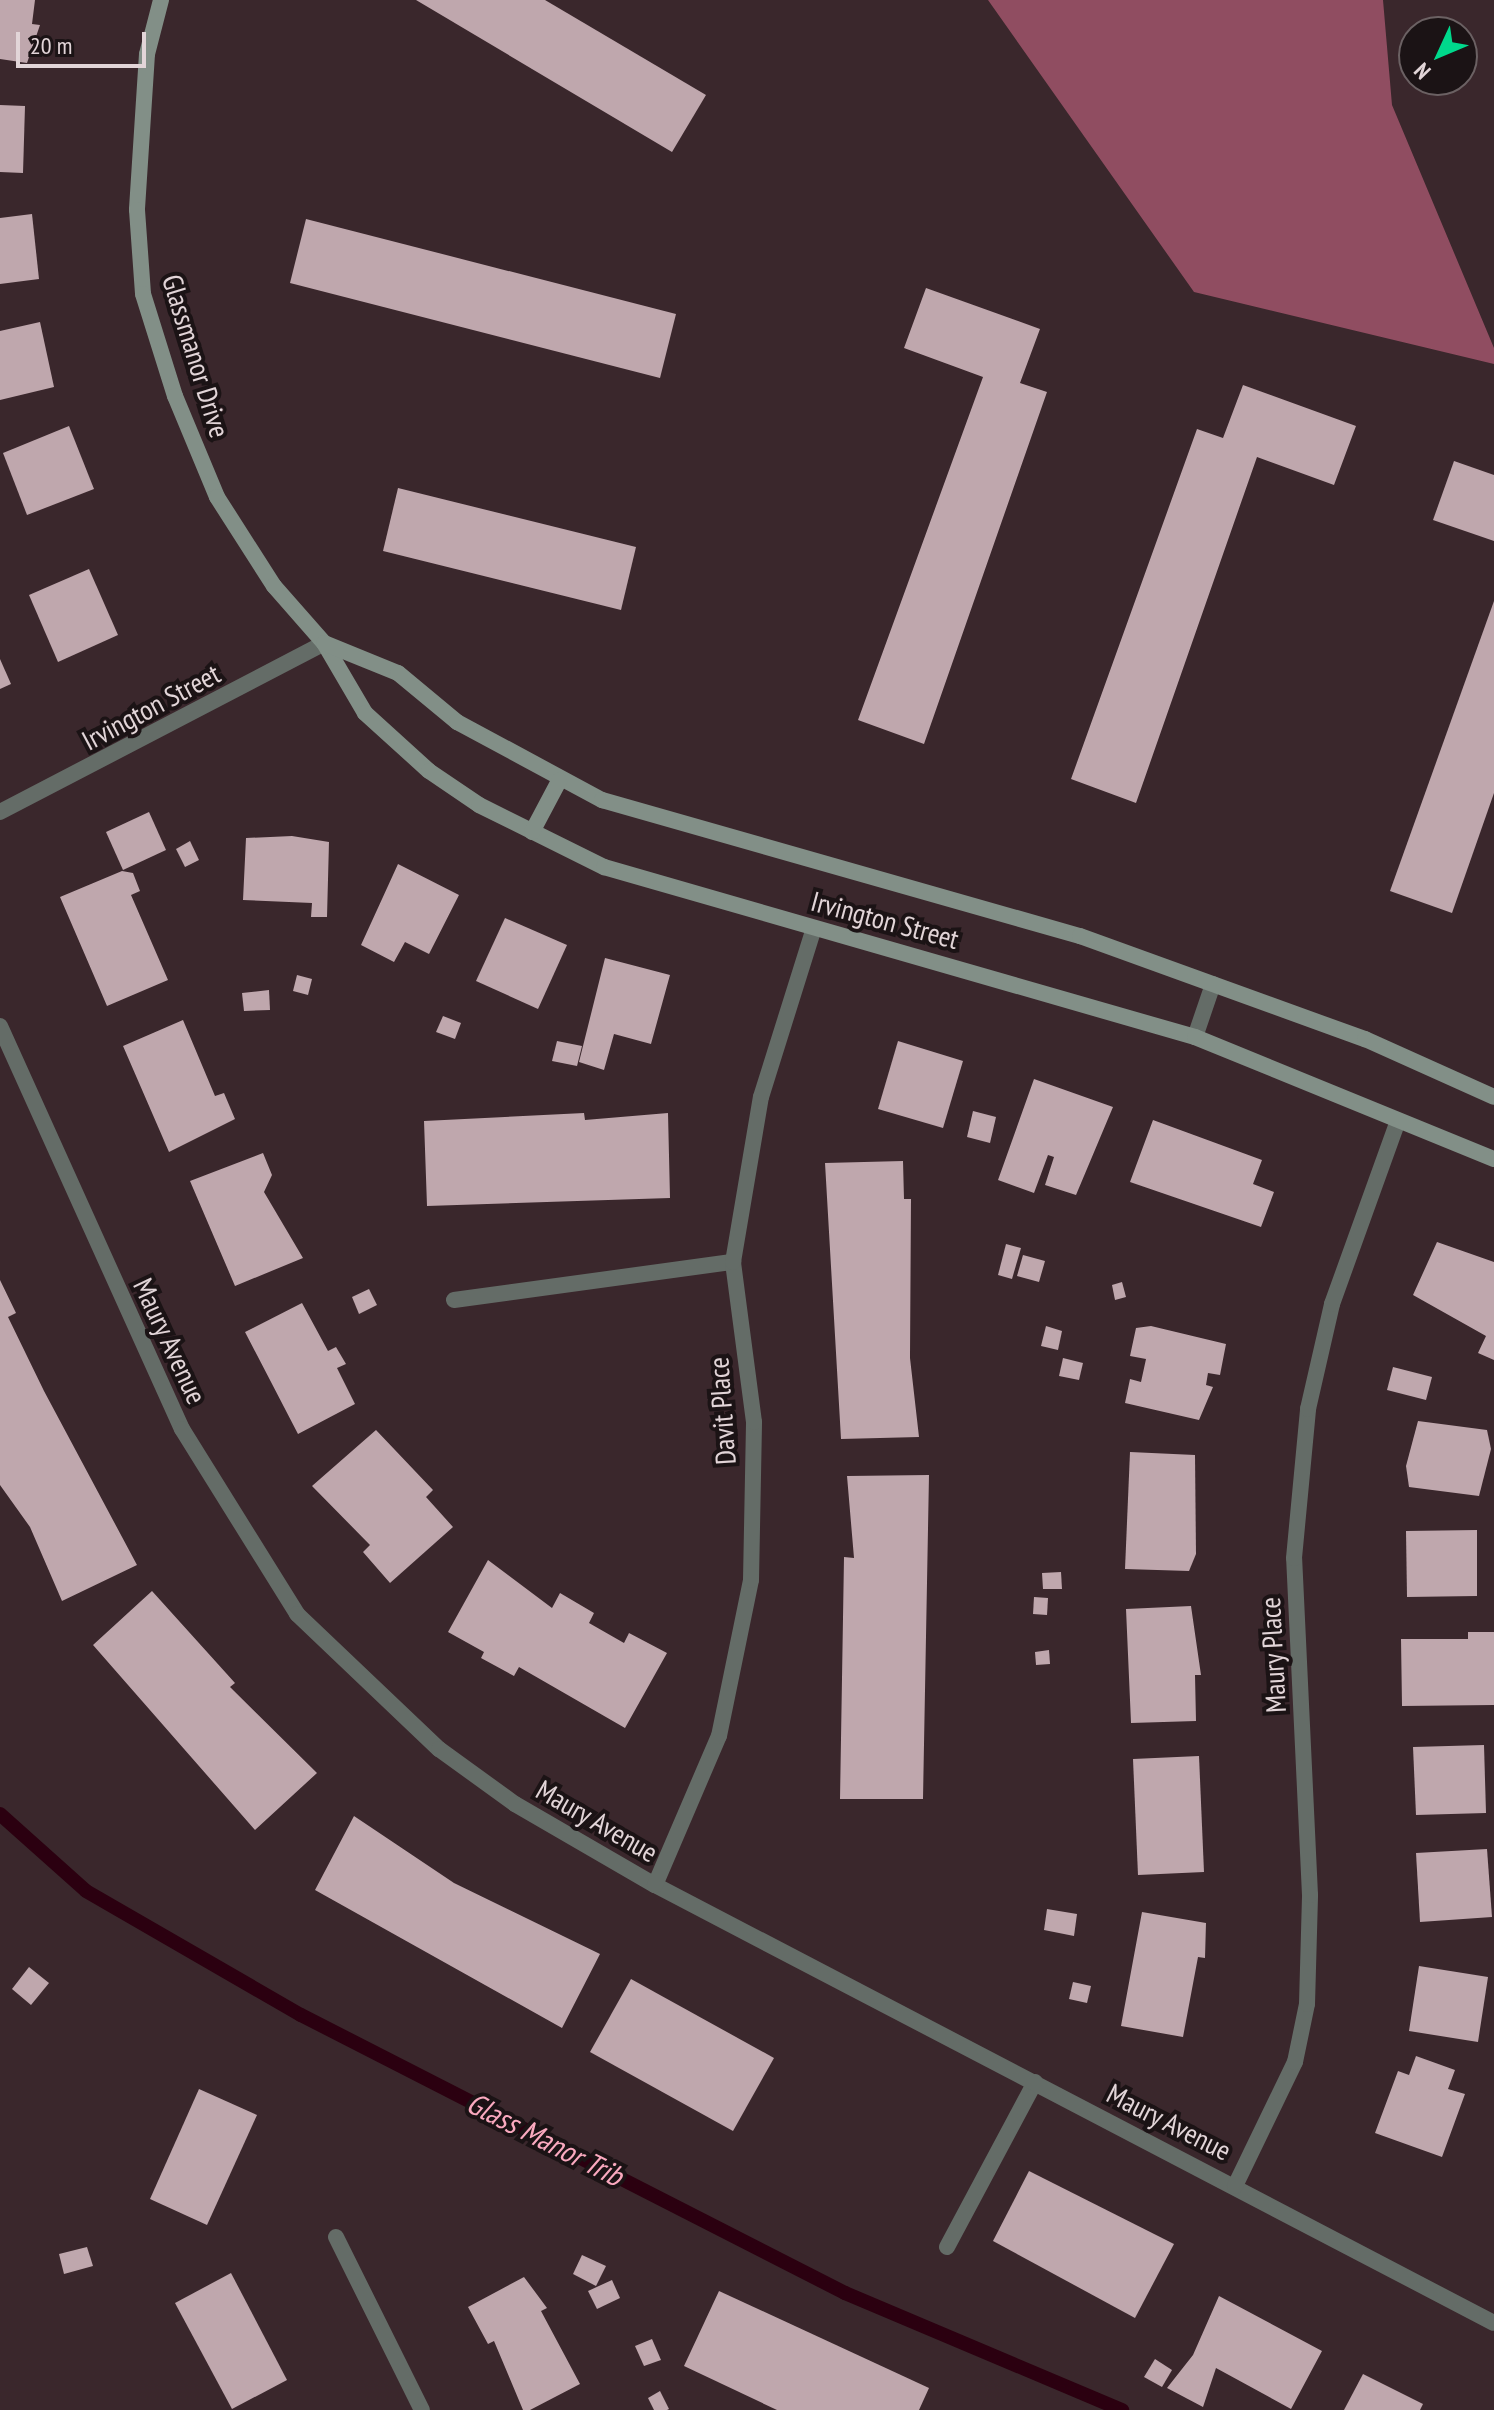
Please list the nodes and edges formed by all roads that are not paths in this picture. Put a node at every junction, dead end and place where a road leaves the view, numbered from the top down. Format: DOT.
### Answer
graph roads {
  1 [pos="161,0"];
  2 [pos="324,643"];
  3 [pos="559,781"];
  4 [pos="0,812"];
  5 [pos="532,832"];
  6 [pos="814,928"];
  7 [pos="1213,984"];
  8 [pos="0,1026"];
  9 [pos="1195,1037"];
  10 [pos="1494,1097"];
  11 [pos="1398,1121"];
  12 [pos="1494,1159"];
  13 [pos="733,1262"];
  14 [pos="454,1300"];
  15 [pos="655,1885"];
  16 [pos="1035,2082"];
  17 [pos="1235,2186"];
  18 [pos="336,2237"];
  19 [pos="947,2247"];
  20 [pos="1494,2323"];
  21 [pos="422,2410"];
  1 -- 2 [label="street, Glassmanor Drive"];
  2 -- 3 [label="street, Irvington Street"];
  2 -- 4 [label="street, Irvington Street"];
  2 -- 5 [label="street, Irvington Street"];
  3 -- 5 [label="street"];
  3 -- 7 [label="street, Irvington Street"];
  5 -- 6 [label="street, Irvington Street"];
  6 -- 9 [label="street, Irvington Street"];
  6 -- 13 [label="street, Davit Place"];
  7 -- 9 [label="street"];
  7 -- 10 [label="street, Irvington Street"];
  8 -- 15 [label="street, Maury Avenue"];
  9 -- 11 [label="street, Irvington Street"];
  11 -- 12 [label="street, Irvington Street"];
  11 -- 17 [label="street, Maury Place"];
  13 -- 14 [label="street"];
  13 -- 15 [label="street, Davit Place"];
  15 -- 16 [label="street, Maury Avenue"];
  16 -- 17 [label="street, Maury Avenue"];
  16 -- 19 [label="street"];
  17 -- 20 [label="street, Maury Avenue"];
  18 -- 21 [label="street"];
}
